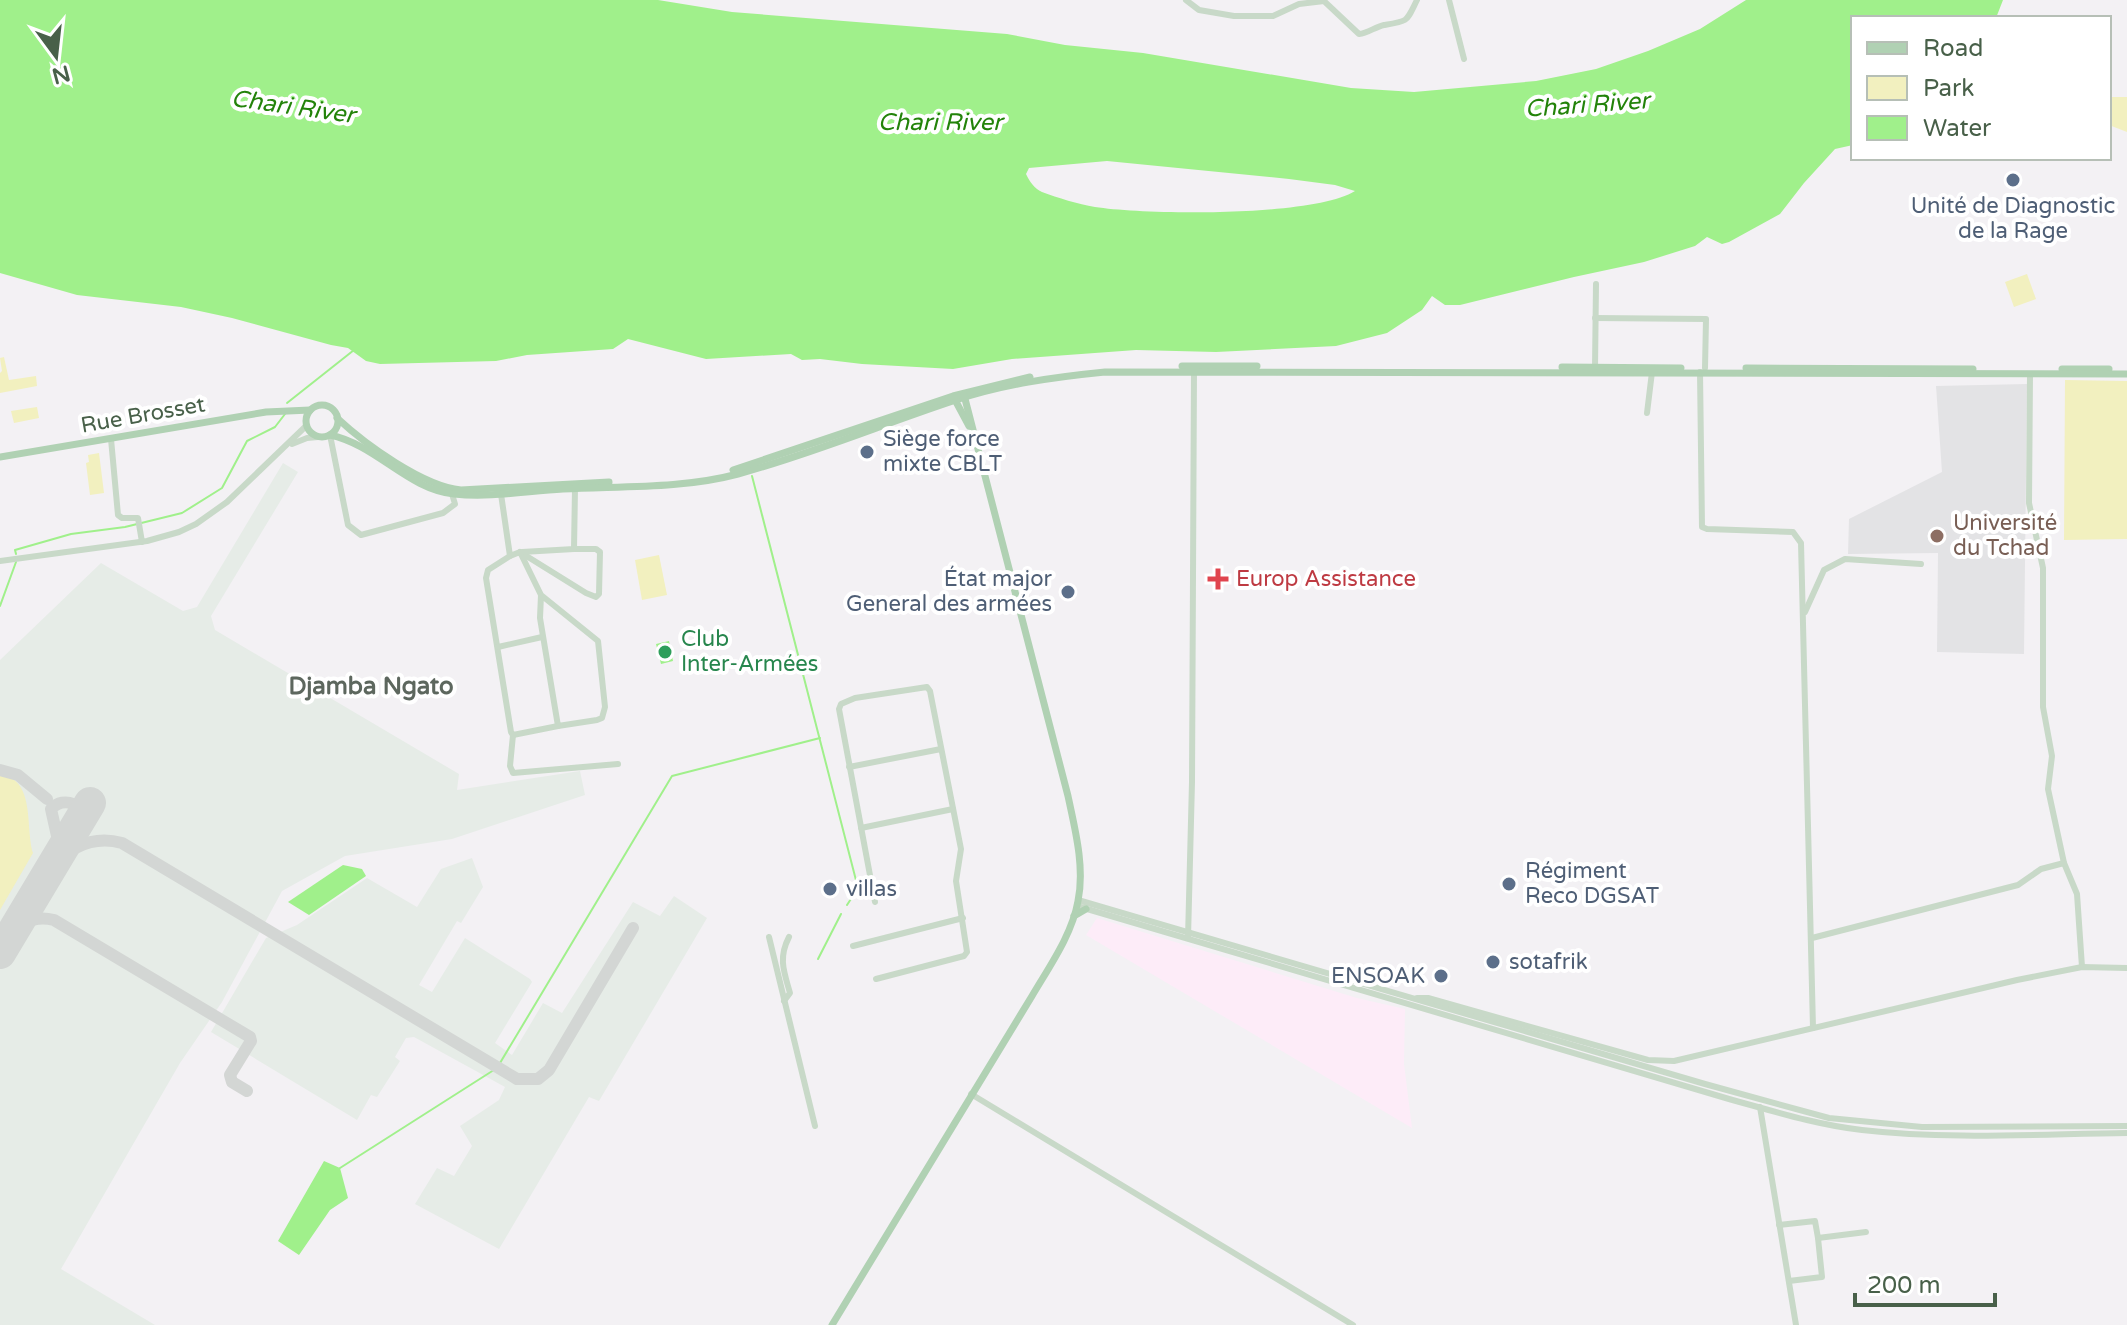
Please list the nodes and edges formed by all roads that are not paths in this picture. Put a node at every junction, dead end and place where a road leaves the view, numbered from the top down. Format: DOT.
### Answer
graph roads {
  1 [pos="1186,0"];
  2 [pos="1417,0"];
  3 [pos="1449,0"];
  4 [pos="1464,59"];
  5 [pos="1596,284"];
  6 [pos="1595,318"];
  7 [pos="1194,368"];
  8 [pos="1595,370"];
  9 [pos="1703,370"];
  10 [pos="1969,371"];
  11 [pos="1652,372"];
  12 [pos="2127,372"];
  13 [pos="2030,374"];
  14 [pos="980,393"];
  15 [pos="964,395"];
  16 [pos="954,398"];
  17 [pos="943,405"];
  18 [pos="310,410"];
  19 [pos="293,411"];
  20 [pos="1647,413"];
  21 [pos="966,416"];
  22 [pos="337,418"];
  23 [pos="306,424"];
  24 [pos="330,435"];
  25 [pos="318,437"];
  26 [pos="111,439"];
  27 [pos="279,452"];
  28 [pos="0,457"];
  29 [pos="571,487"];
  30 [pos="452,494"];
  31 [pos="501,494"];
  32 [pos="142,542"];
  33 [pos="574,549"];
  34 [pos="520,552"];
  35 [pos="510,556"];
  36 [pos="0,561"];
  37 [pos="1921,564"];
  38 [pos="541,595"];
  39 [pos="1804,615"];
  40 [pos="542,637"];
  41 [pos="498,647"];
  42 [pos="558,726"];
  43 [pos="513,735"];
  44 [pos="941,749"];
  45 [pos="618,764"];
  46 [pos="849,767"];
  47 [pos="953,809"];
  48 [pos="861,828"];
  49 [pos="2064,863"];
  50 [pos="875,902"];
  51 [pos="1082,902"];
  52 [pos="963,918"];
  53 [pos="769,937"];
  54 [pos="789,937"];
  55 [pos="1188,937"];
  56 [pos="1812,938"];
  57 [pos="853,946"];
  58 [pos="2082,967"];
  59 [pos="2127,968"];
  60 [pos="876,979"];
  61 [pos="784,1001"];
  62 [pos="1414,1002"];
  63 [pos="1813,1028"];
  64 [pos="971,1094"];
  65 [pos="1760,1107"];
  66 [pos="815,1126"];
  67 [pos="2127,1126"];
  68 [pos="2127,1133"];
  69 [pos="1779,1225"];
  70 [pos="1866,1232"];
  71 [pos="1818,1238"];
  72 [pos="1789,1281"];
  73 [pos="832,1325"];
  74 [pos="1353,1325"];
  75 [pos="1796,1325"];
  1 -- 2 [label="street"];
  3 -- 4 [label="street"];
  5 -- 6 [label="street"];
  6 -- 8 [label="street"];
  6 -- 9 [label="street"];
  7 -- 8 [label="main road"];
  7 -- 14 [label="main road"];
  7 -- 15 [label="main road"];
  7 -- 55 [label="street"];
  8 -- 9 [label="main road"];
  8 -- 11 [label="main road"];
  9 -- 10 [label="main road"];
  9 -- 11 [label="main road"];
  9 -- 39 [label="street"];
  10 -- 12 [label="main road"];
  10 -- 13 [label="main road"];
  11 -- 20 [label="street"];
  12 -- 13 [label="main road"];
  13 -- 49 [label="street"];
  14 -- 15 [label="main road"];
  14 -- 21 [label="main road"];
  15 -- 16 [label="main road"];
  15 -- 21 [label="main road"];
  16 -- 17 [label="main road"];
  16 -- 21 [label="main road"];
  16 -- 29 [label="main road"];
  17 -- 21 [label="main road"];
  17 -- 29 [label="main road"];
  18 -- 19 [label="main road, Rue Brosset"];
  18 -- 22 [label="main road"];
  18 -- 23 [label="main road"];
  19 -- 23 [label="main road"];
  19 -- 26 [label="main road, Rue Brosset"];
  21 -- 51 [label="main road"];
  22 -- 24 [label="main road"];
  22 -- 29 [label="main road"];
  23 -- 25 [label="main road"];
  23 -- 27 [label="street"];
  24 -- 25 [label="main road"];
  24 -- 30 [label="main road"];
  24 -- 30 [label="street"];
  25 -- 27 [label="street"];
  26 -- 28 [label="main road, Rue Brosset"];
  26 -- 32 [label="street"];
  27 -- 32 [label="street"];
  29 -- 31 [label="main road"];
  29 -- 33 [label="street"];
  30 -- 31 [label="main road"];
  31 -- 35 [label="street"];
  32 -- 36 [label="street"];
  33 -- 34 [label="street"];
  33 -- 34 [label="street"];
  34 -- 35 [label="street"];
  34 -- 38 [label="street"];
  35 -- 41 [label="street"];
  37 -- 39 [label="street"];
  38 -- 40 [label="street"];
  38 -- 42 [label="street"];
  39 -- 56 [label="street"];
  40 -- 41 [label="street"];
  40 -- 42 [label="street"];
  41 -- 43 [label="street"];
  42 -- 43 [label="street"];
  43 -- 45 [label="street"];
  44 -- 46 [label="street"];
  44 -- 46 [label="street"];
  44 -- 47 [label="street"];
  46 -- 48 [label="street"];
  47 -- 48 [label="street"];
  47 -- 52 [label="street"];
  48 -- 50 [label="street"];
  49 -- 56 [label="street"];
  49 -- 58 [label="street"];
  51 -- 55 [label="street"];
  51 -- 64 [label="main road"];
  52 -- 57 [label="street"];
  52 -- 60 [label="street"];
  53 -- 61 [label="street"];
  54 -- 61 [label="street"];
  55 -- 62 [label="street"];
  56 -- 63 [label="street"];
  58 -- 59 [label="street"];
  58 -- 63 [label="street"];
  61 -- 66 [label="street"];
  62 -- 63 [label="street"];
  62 -- 65 [label="street"];
  62 -- 67 [label="street"];
  64 -- 73 [label="main road"];
  64 -- 74 [label="street"];
  65 -- 68 [label="street"];
  65 -- 69 [label="street"];
  69 -- 71 [label="street"];
  69 -- 72 [label="street"];
  70 -- 71 [label="street"];
  71 -- 72 [label="street"];
  72 -- 75 [label="street"];
}
